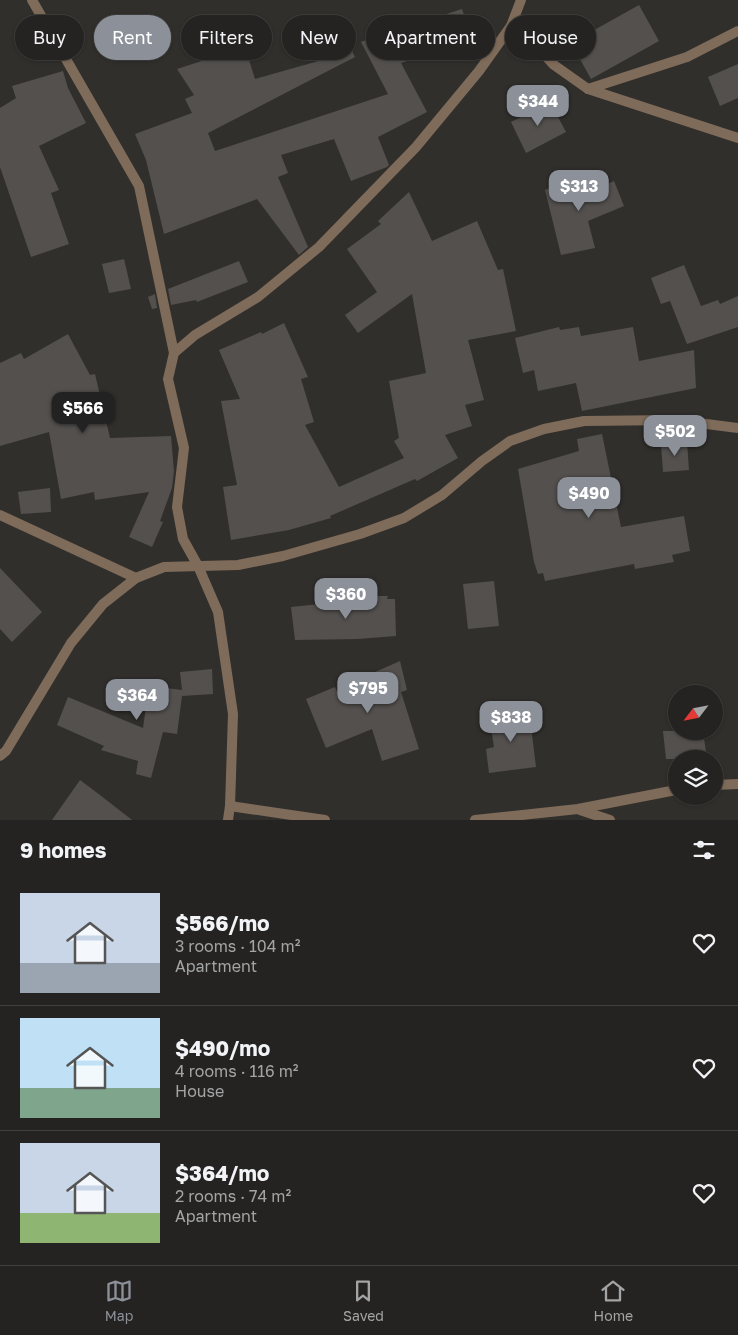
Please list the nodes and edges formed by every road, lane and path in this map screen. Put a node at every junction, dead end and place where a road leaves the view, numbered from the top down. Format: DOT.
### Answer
graph roads {
  1 [pos="32,0"];
  2 [pos="521,0"];
  3 [pos="515,15"];
  4 [pos="738,31"];
  5 [pos="505,34"];
  6 [pos="549,60"];
  7 [pos="588,90"];
  8 [pos="738,138"];
  9 [pos="174,353"];
  10 [pos="738,428"];
  11 [pos="0,516"];
  12 [pos="198,566"];
  13 [pos="136,578"];
  14 [pos="0,756"];
  15 [pos="738,784"];
  16 [pos="723,785"];
  17 [pos="668,792"];
  18 [pos="230,806"];
  19 [pos="578,809"];
  20 [pos="228,820"];
  21 [pos="325,820"];
  22 [pos="475,820"];
  23 [pos="610,820"];
  1 -- 9 [label="street"];
  2 -- 3 [label="street"];
  4 -- 7 [label="street"];
  5 -- 9 [label="street"];
  6 -- 7 [label="street"];
  7 -- 8 [label="street"];
  9 -- 12 [label="street"];
  10 -- 12 [label="street"];
  11 -- 13 [label="street"];
  12 -- 13 [label="street"];
  12 -- 18 [label="street"];
  13 -- 14 [label="street"];
  15 -- 16 [label="street"];
  17 -- 19 [label="street"];
  18 -- 20 [label="street"];
  18 -- 21 [label="street"];
  19 -- 22 [label="street"];
  19 -- 23 [label="street"];
}
